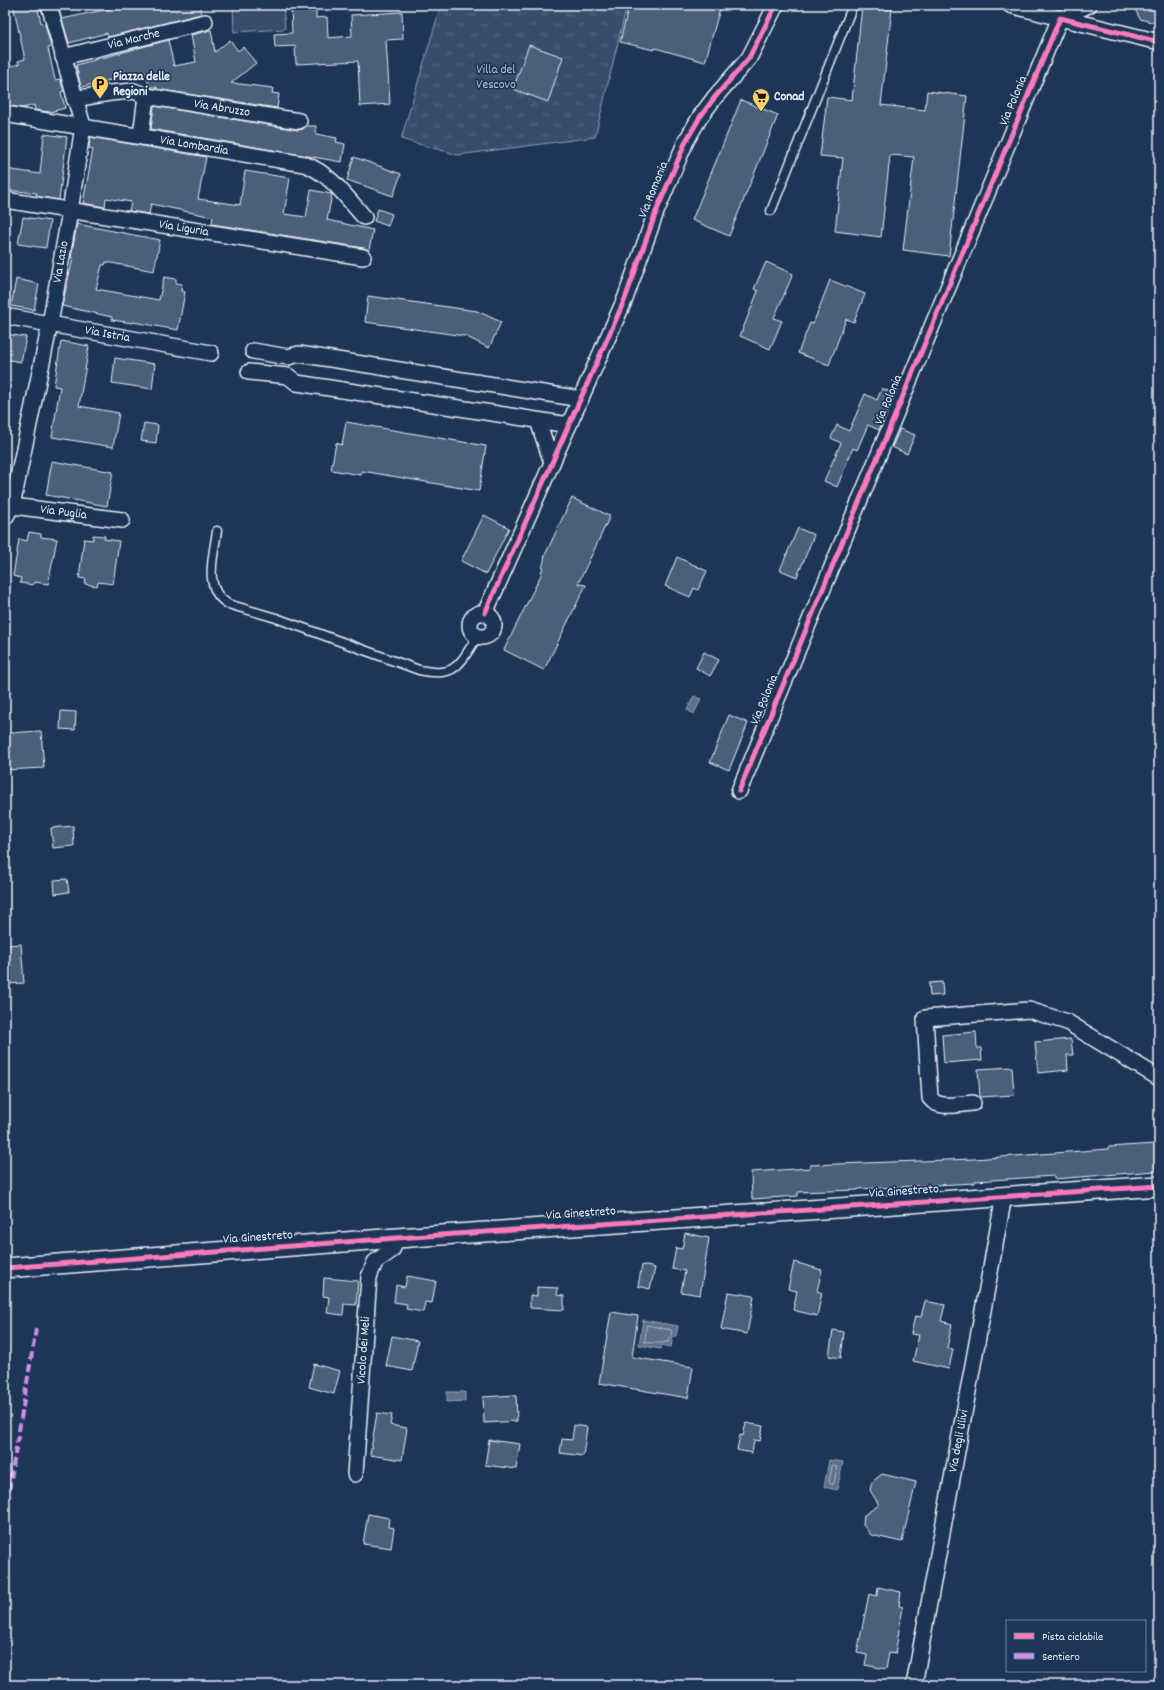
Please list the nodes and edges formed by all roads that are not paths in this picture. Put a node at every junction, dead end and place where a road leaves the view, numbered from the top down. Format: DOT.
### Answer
graph roads {
  1 [pos="49,5"];
  2 [pos="776,5"];
  3 [pos="853,5"];
  4 [pos="1010,5"];
  5 [pos="1089,5"];
  6 [pos="1060,18"];
  7 [pos="205,22"];
  8 [pos="1159,42"];
  9 [pos="63,56"];
  10 [pos="146,96"];
  11 [pos="74,99"];
  12 [pos="5,114"];
  13 [pos="299,121"];
  14 [pos="83,126"];
  15 [pos="141,136"];
  16 [pos="5,200"];
  17 [pos="70,211"];
  18 [pos="771,211"];
  19 [pos="364,217"];
  20 [pos="363,257"];
  21 [pos="5,316"];
  22 [pos="50,324"];
  23 [pos="253,351"];
  24 [pos="211,353"];
  25 [pos="249,372"];
  26 [pos="581,399"];
  27 [pos="538,421"];
  28 [pos="569,425"];
  29 [pos="552,463"];
  30 [pos="7,510"];
  31 [pos="122,520"];
  32 [pos="217,531"];
  33 [pos="477,637"];
  34 [pos="739,791"];
  35 [pos="1159,1078"];
  36 [pos="973,1103"];
  37 [pos="1159,1186"];
  38 [pos="1004,1196"];
  39 [pos="397,1238"];
  40 [pos="5,1268"];
  41 [pos="355,1474"];
  42 [pos="914,1685"];
  1 -- 9 [label="street, Via Lazio"];
  2 -- 26 [label="street, Via Romania"];
  3 -- 18 [label="lane"];
  4 -- 6 [label="street"];
  5 -- 6 [label="street"];
  6 -- 8 [label="street"];
  6 -- 34 [label="street, Via Polonia"];
  7 -- 9 [label="street, Via Marche"];
  9 -- 11 [label="street, Via Lazio"];
  10 -- 11 [label="street"];
  10 -- 13 [label="street, Via Abruzzo"];
  10 -- 15 [label="street"];
  11 -- 14 [label="street, Via Lazio"];
  12 -- 14 [label="street, Via Lombardia"];
  14 -- 15 [label="street, Via Lombardia"];
  14 -- 17 [label="street, Via Lazio"];
  15 -- 19 [label="street, Via Lombardia"];
  16 -- 17 [label="street, Via Liguria"];
  17 -- 20 [label="street, Via Liguria"];
  17 -- 22 [label="street, Via Lazio"];
  21 -- 22 [label="street, Via Istria"];
  22 -- 24 [label="street, Via Istria"];
  22 -- 30 [label="street, Via Lazio"];
  23 -- 26 [label="street"];
  25 -- 27 [label="street"];
  26 -- 28 [label="street, Via Romania"];
  27 -- 28 [label="street"];
  27 -- 29 [label="street"];
  28 -- 29 [label="street, Via Romania"];
  29 -- 33 [label="street, Via Romania"];
  30 -- 31 [label="street, Via Puglia"];
  32 -- 33 [label="lane"];
  35 -- 36 [label="street"];
  37 -- 38 [label="street, Via Ginestreto"];
  38 -- 39 [label="street, Via Ginestreto"];
  38 -- 42 [label="street, Via degli Ulivi"];
  39 -- 40 [label="street, Via Ginestreto"];
  39 -- 41 [label="street, Vicolo dei Meli"];
}
